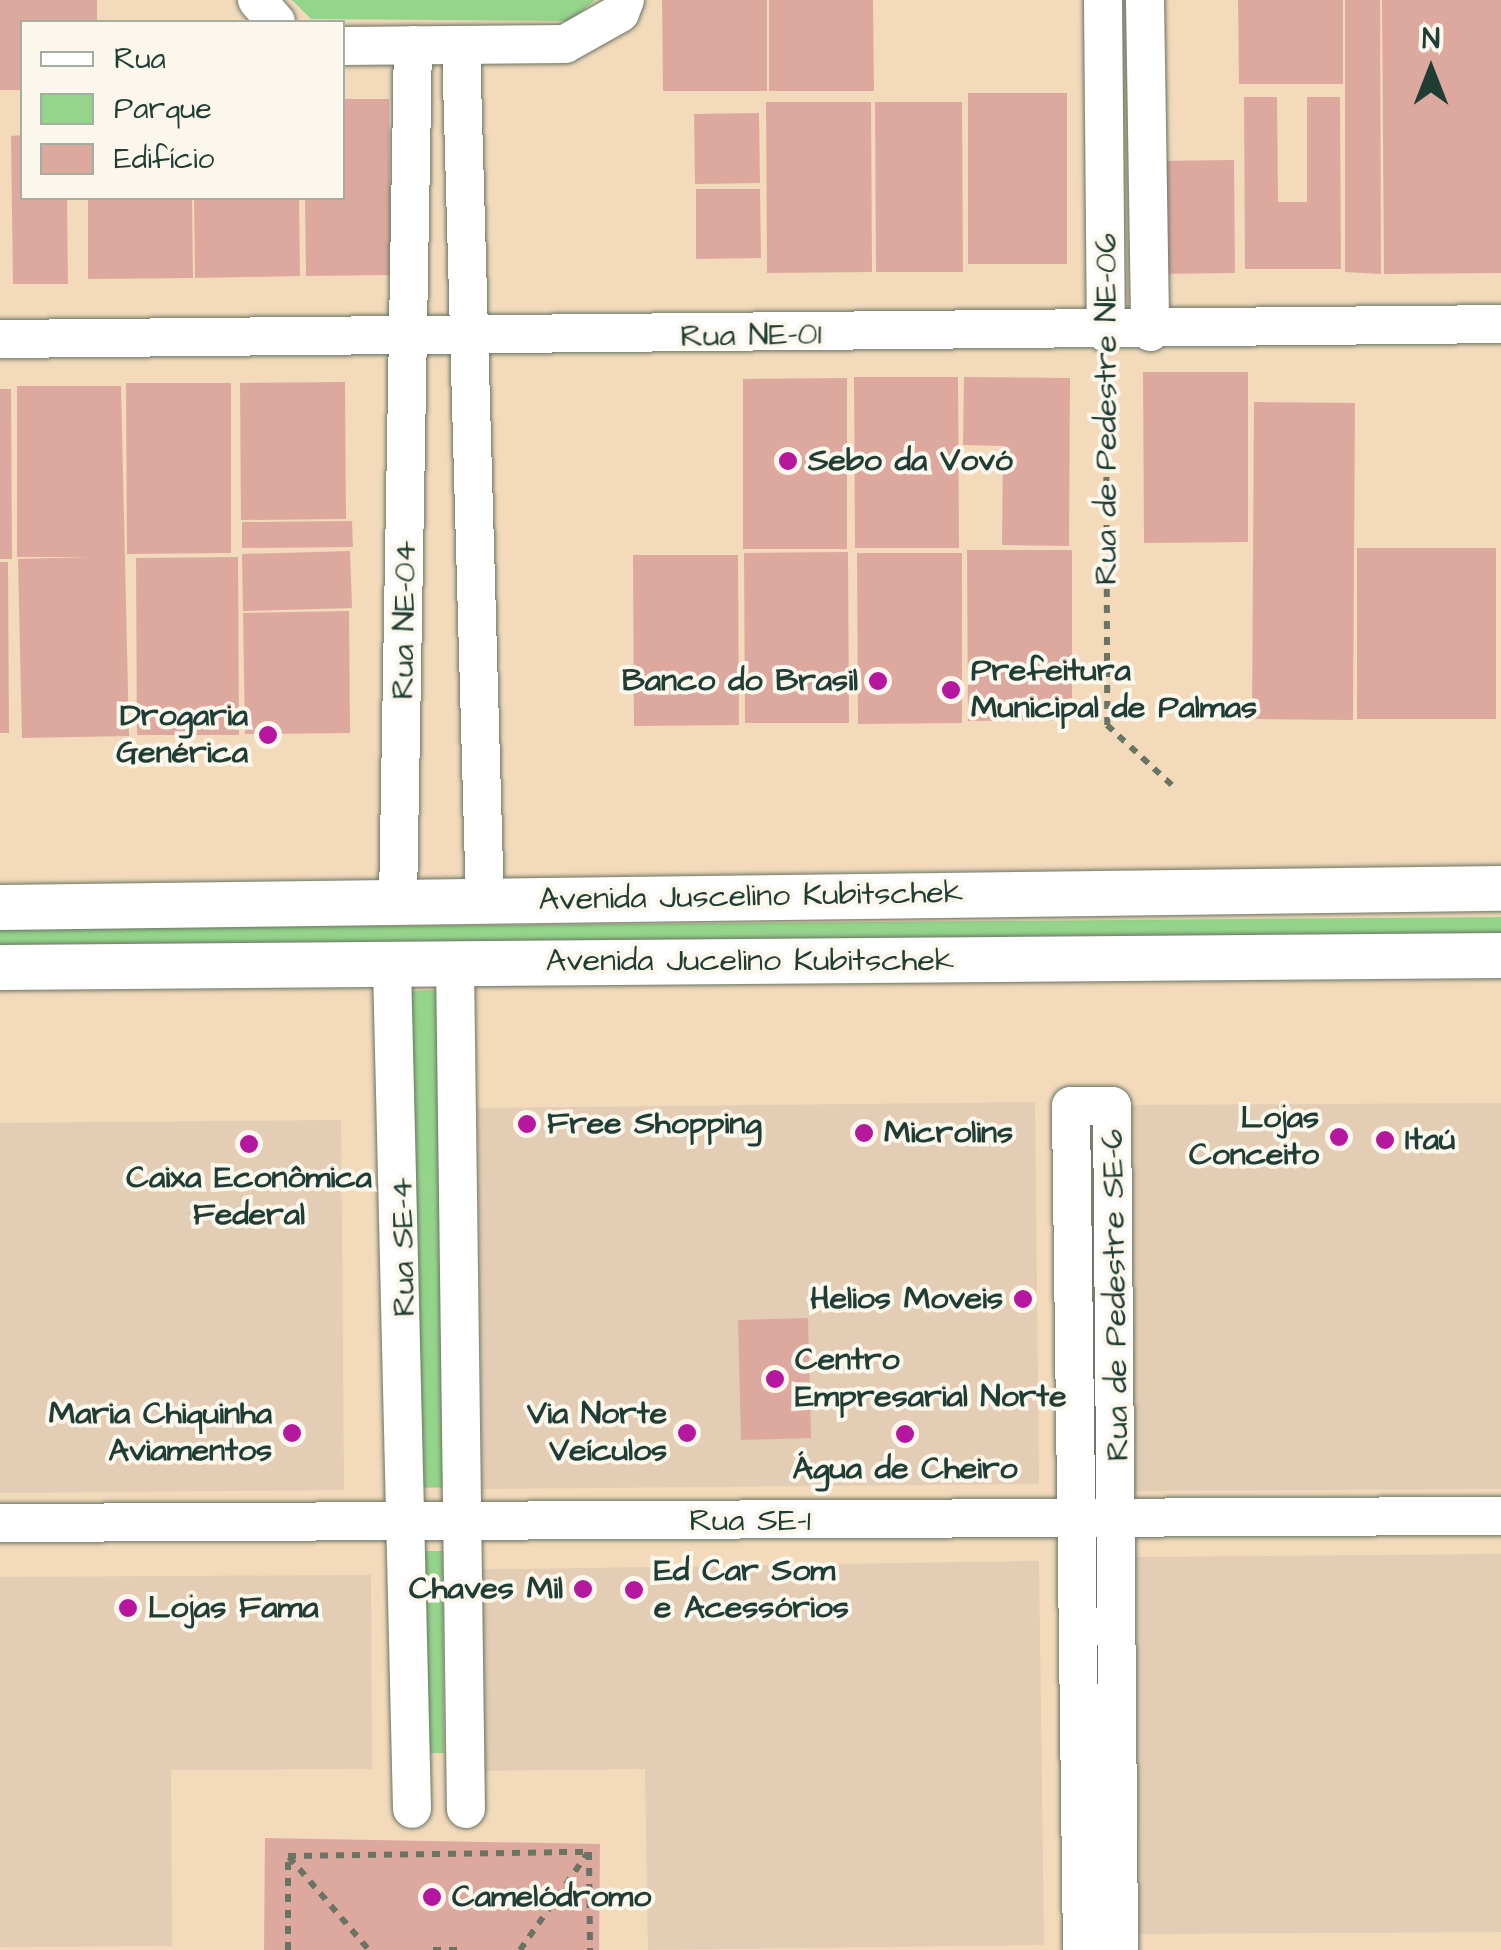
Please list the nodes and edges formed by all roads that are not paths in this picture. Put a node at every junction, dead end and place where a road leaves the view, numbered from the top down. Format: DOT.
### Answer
graph roads {
  1 [pos="257,0"];
  2 [pos="625,0"];
  3 [pos="1103,0"];
  4 [pos="1145,0"];
  5 [pos="274,20"];
  6 [pos="345,46"];
  7 [pos="413,46"];
  8 [pos="461,46"];
  9 [pos="1501,324"];
  10 [pos="1150,332"];
  11 [pos="1106,333"];
  12 [pos="409,337"];
  13 [pos="468,338"];
  14 [pos="0,339"];
  15 [pos="1501,888"];
  16 [pos="398,902"];
  17 [pos="486,903"];
  18 [pos="0,907"];
  19 [pos="1501,955"];
  20 [pos="454,963"];
  21 [pos="392,966"];
  22 [pos="0,967"];
  23 [pos="1501,1516"];
  24 [pos="1082,1520"];
  25 [pos="1120,1520"];
  26 [pos="465,1522"];
  27 [pos="0,1523"];
  28 [pos="411,1527"];
  29 [pos="412,1810"];
  30 [pos="466,1810"];
  31 [pos="1082,1950"];
  32 [pos="1119,1950"];
  1 -- 5 [label="street"];
  2 -- 8 [label="street"];
  3 -- 11 [label="street, Rua de Pedestre NE-06"];
  4 -- 10 [label="street, Rua de Pedestre NE-06"];
  6 -- 7 [label="street"];
  7 -- 8 [label="street"];
  7 -- 12 [label="street, Rua NE-04"];
  8 -- 13 [label="street"];
  9 -- 10 [label="street, Rua NE-01"];
  10 -- 11 [label="street, Rua NE-01"];
  11 -- 13 [label="street, Rua NE-01"];
  12 -- 13 [label="street, Rua NE-01"];
  12 -- 14 [label="street, Rua NE-01"];
  12 -- 16 [label="street, Rua NE-04"];
  13 -- 17 [label="street"];
  15 -- 17 [label="main road, Avenida Juscelino Kubitschek"];
  16 -- 17 [label="main road, Avenida Juscelino Kubitschek"];
  16 -- 18 [label="main road, Avenida Juscelino Kubitschek"];
  19 -- 20 [label="main road, Avenida Jucelino Kubitschek"];
  20 -- 21 [label="main road, Avenida Jucelino Kubitschek"];
  20 -- 26 [label="street, Rua SE-4"];
  21 -- 22 [label="main road, Avenida Jucelino Kubitschek"];
  21 -- 28 [label="street, Rua SE-4"];
  23 -- 25 [label="street, Rua SE-1"];
  24 -- 25 [label="street, Rua SE-1"];
  24 -- 25 [label="street, Rua de Pedestre SE-6"];
  24 -- 26 [label="street, Rua SE-1"];
  24 -- 31 [label="street, Rua de Pedestre SE-6"];
  25 -- 32 [label="street, Rua de Pedestre SE-6"];
  26 -- 28 [label="street, Rua SE-1"];
  26 -- 30 [label="street, Rua SE-4"];
  27 -- 28 [label="street, Rua SE-1"];
  28 -- 29 [label="street, Rua SE-4"];
}
